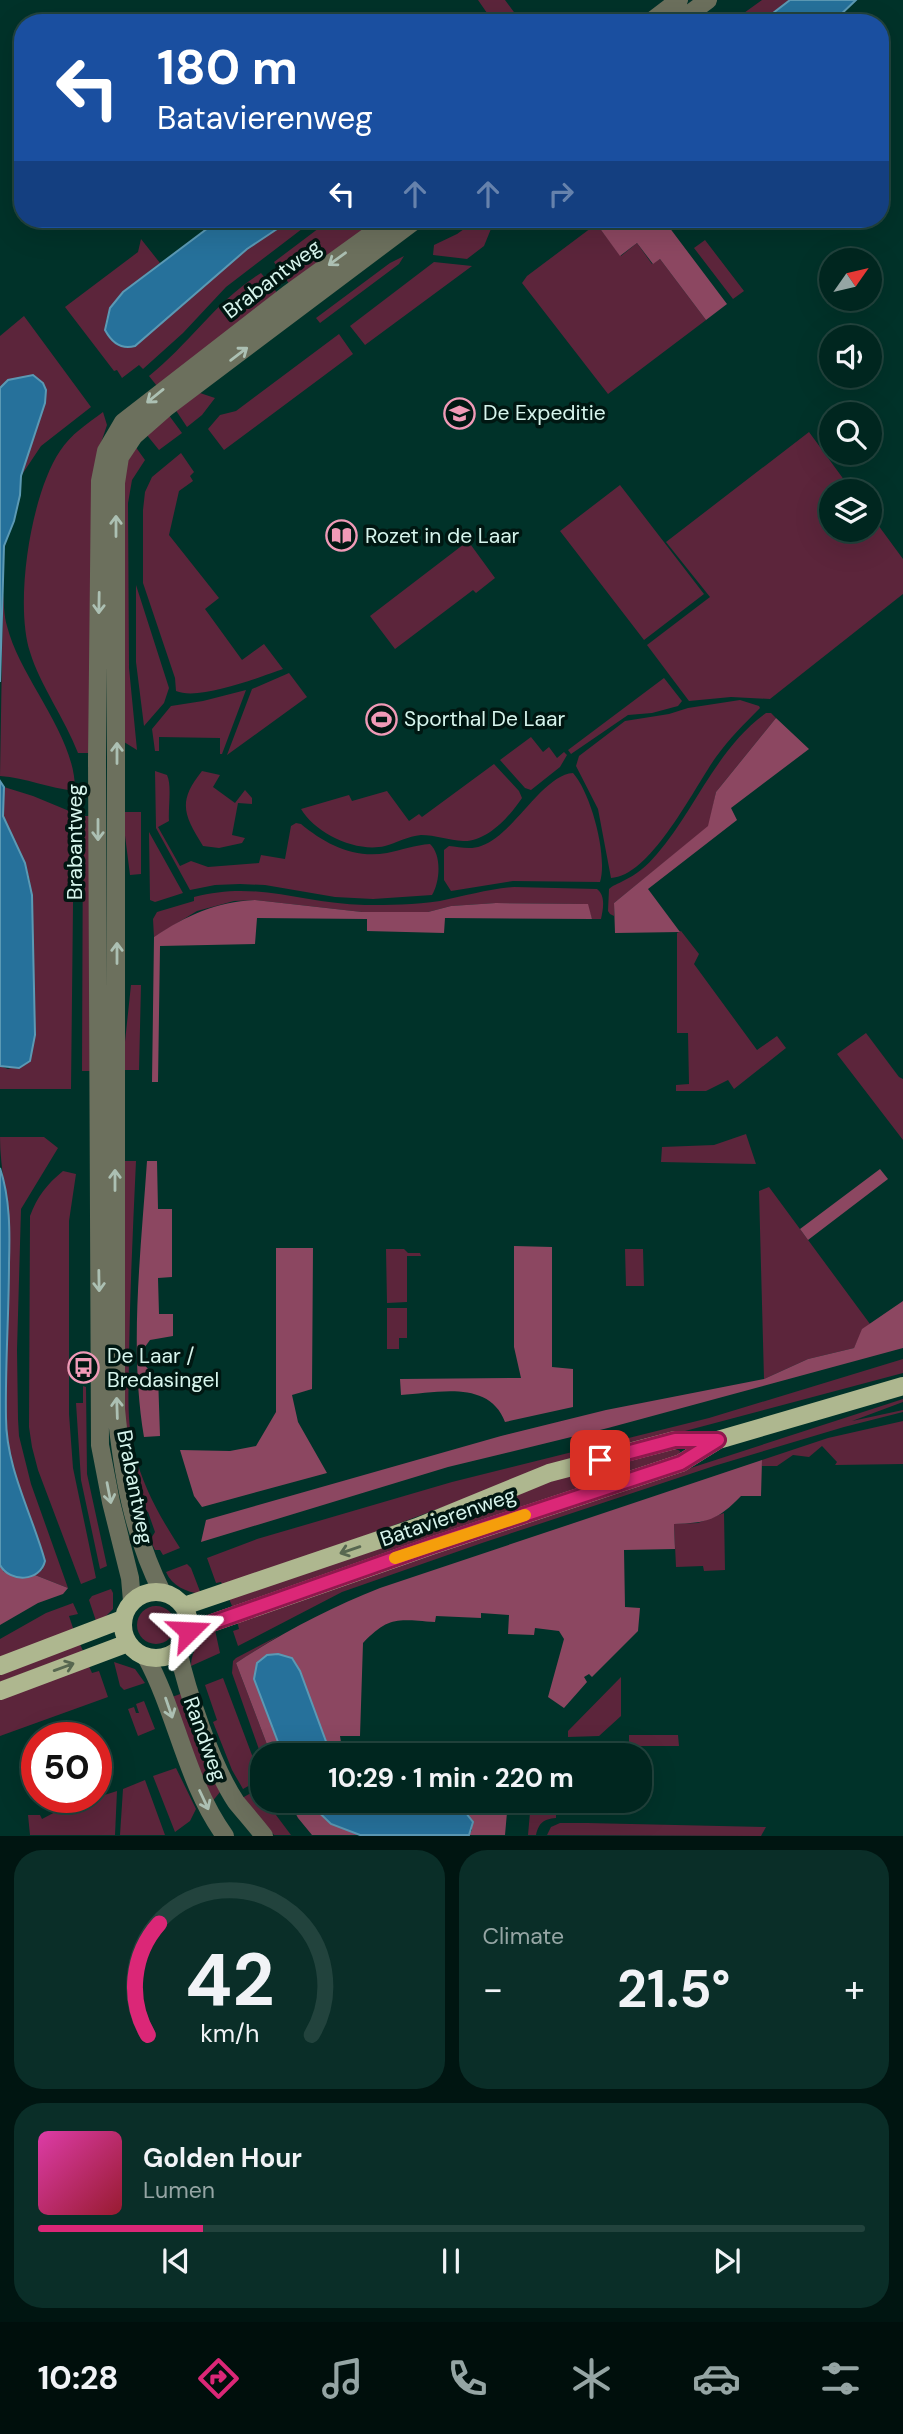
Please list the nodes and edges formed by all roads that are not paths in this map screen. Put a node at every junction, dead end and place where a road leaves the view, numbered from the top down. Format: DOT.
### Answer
graph roads {
  1 [pos="679,0"];
  2 [pos="708,0"];
  3 [pos="661,14"];
  4 [pos="689,14"];
  5 [pos="380,228"];
  6 [pos="405,228"];
  7 [pos="903,1386"];
  8 [pos="718,1440"];
  9 [pos="162,1592"];
  10 [pos="132,1601"];
  11 [pos="184,1606"];
  12 [pos="123,1619"];
  13 [pos="189,1631"];
  14 [pos="128,1643"];
  15 [pos="178,1650"];
  16 [pos="146,1657"];
  17 [pos="0,1666"];
  18 [pos="0,1691"];
  19 [pos="225,1836"];
  20 [pos="264,1836"];
  1 -- 3 [label="street"];
  2 -- 4 [label="street"];
  5 -- 10 [label="street, Brabantweg, one-way"];
  9 -- 6 [label="street, Brabantweg, one-way"];
  7 -- 8 [label="main road, Batavierenweg"];
  8 -- 11 [label="main road, Batavierenweg, one-way"];
  8 -- 13 [label="main road, Batavierenweg"];
  9 -- 10 [label="main road"];
  9 -- 11 [label="main road"];
  10 -- 12 [label="main road"];
  11 -- 13 [label="main road"];
  12 -- 14 [label="main road"];
  12 -- 17 [label="main road"];
  13 -- 15 [label="main road"];
  14 -- 16 [label="main road"];
  18 -- 14 [label="main road, one-way"];
  15 -- 16 [label="main road"];
  15 -- 20 [label="street, Randweg"];
  16 -- 19 [label="street, Randweg, one-way"];
}
